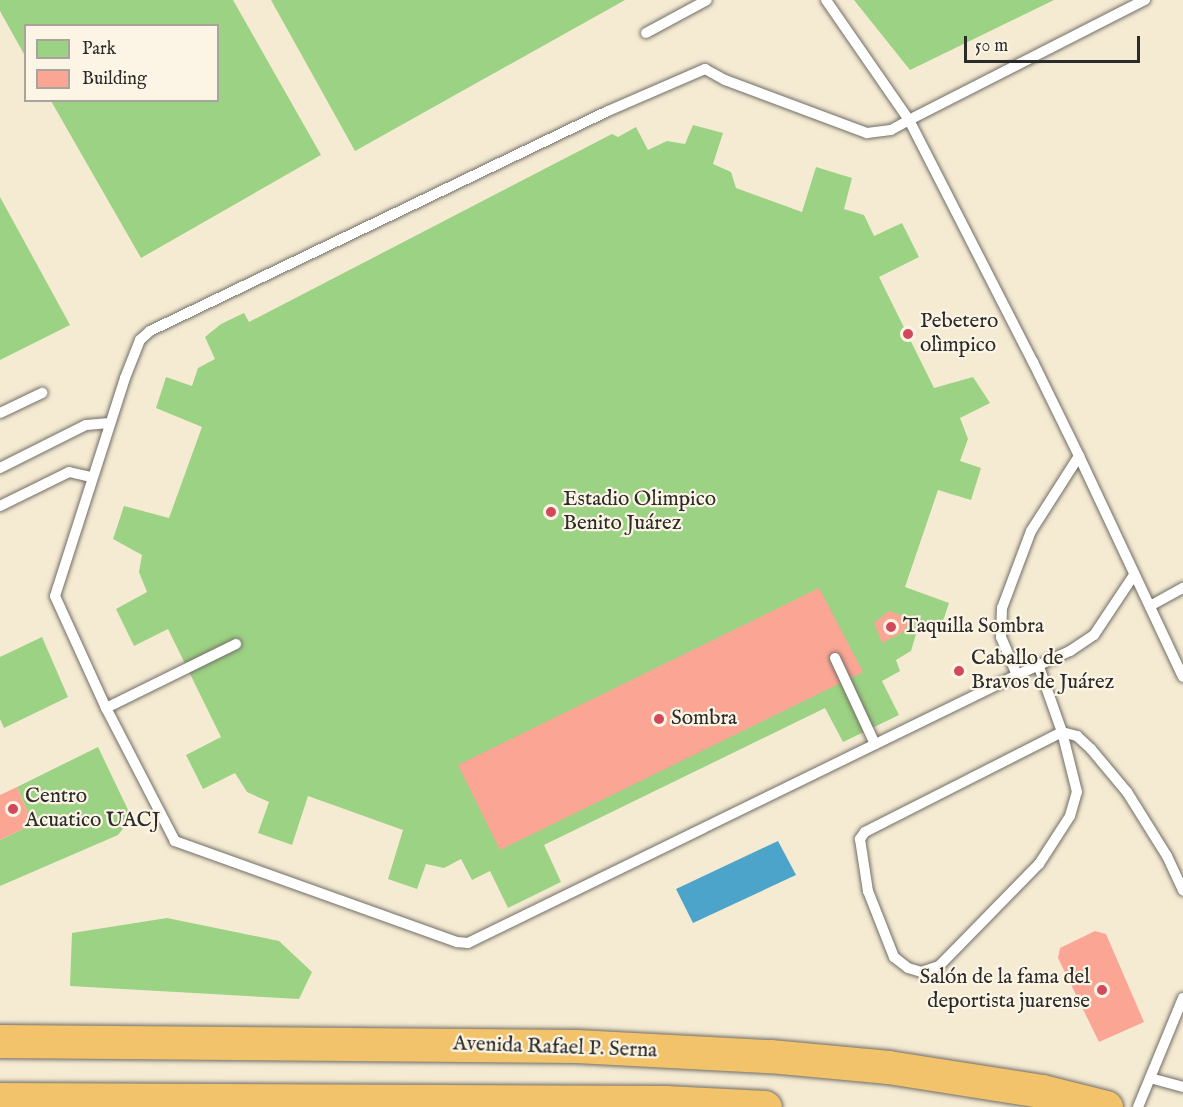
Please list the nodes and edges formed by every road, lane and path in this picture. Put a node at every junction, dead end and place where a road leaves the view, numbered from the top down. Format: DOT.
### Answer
graph roads {
  1 [pos="707,0"];
  2 [pos="826,0"];
  3 [pos="1145,0"];
  4 [pos="646,33"];
  5 [pos="909,120"];
  6 [pos="42,393"];
  7 [pos="0,413"];
  8 [pos="110,423"];
  9 [pos="1079,456"];
  10 [pos="0,468"];
  11 [pos="91,477"];
  12 [pos="0,506"];
  13 [pos="1134,575"];
  14 [pos="1183,588"];
  15 [pos="1150,606"];
  16 [pos="236,644"];
  17 [pos="835,658"];
  18 [pos="1039,667"];
  19 [pos="1182,671"];
  20 [pos="1017,675"];
  21 [pos="106,708"];
  22 [pos="1062,732"];
  23 [pos="875,744"];
  24 [pos="1183,891"];
  25 [pos="1183,998"];
  26 [pos="0,1041"];
  27 [pos="1150,1078"];
  28 [pos="1183,1087"];
  29 [pos="0,1099"];
  30 [pos="765,1107"];
  31 [pos="1106,1107"];
  32 [pos="1138,1107"];
  1 -- 4 [label="lane"];
  2 -- 5 [label="lane"];
  3 -- 5 [label="lane"];
  5 -- 8 [label="lane"];
  5 -- 9 [label="lane"];
  6 -- 7 [label="lane"];
  8 -- 10 [label="lane"];
  8 -- 11 [label="lane"];
  9 -- 13 [label="lane"];
  9 -- 20 [label="lane"];
  11 -- 12 [label="lane"];
  11 -- 21 [label="lane"];
  13 -- 15 [label="lane"];
  13 -- 18 [label="lane"];
  14 -- 15 [label="lane"];
  15 -- 19 [label="lane"];
  16 -- 21 [label="lane"];
  17 -- 23 [label="lane"];
  18 -- 20 [label="lane"];
  18 -- 22 [label="lane"];
  20 -- 23 [label="lane"];
  21 -- 23 [label="lane"];
  22 -- 22 [label="lane"];
  22 -- 24 [label="lane"];
  25 -- 27 [label="lane"];
  26 -- 31 [label="highway, Avenida Rafael P. Serna"];
  27 -- 28 [label="lane"];
  27 -- 32 [label="lane"];
  29 -- 30 [label="highway"];
}
